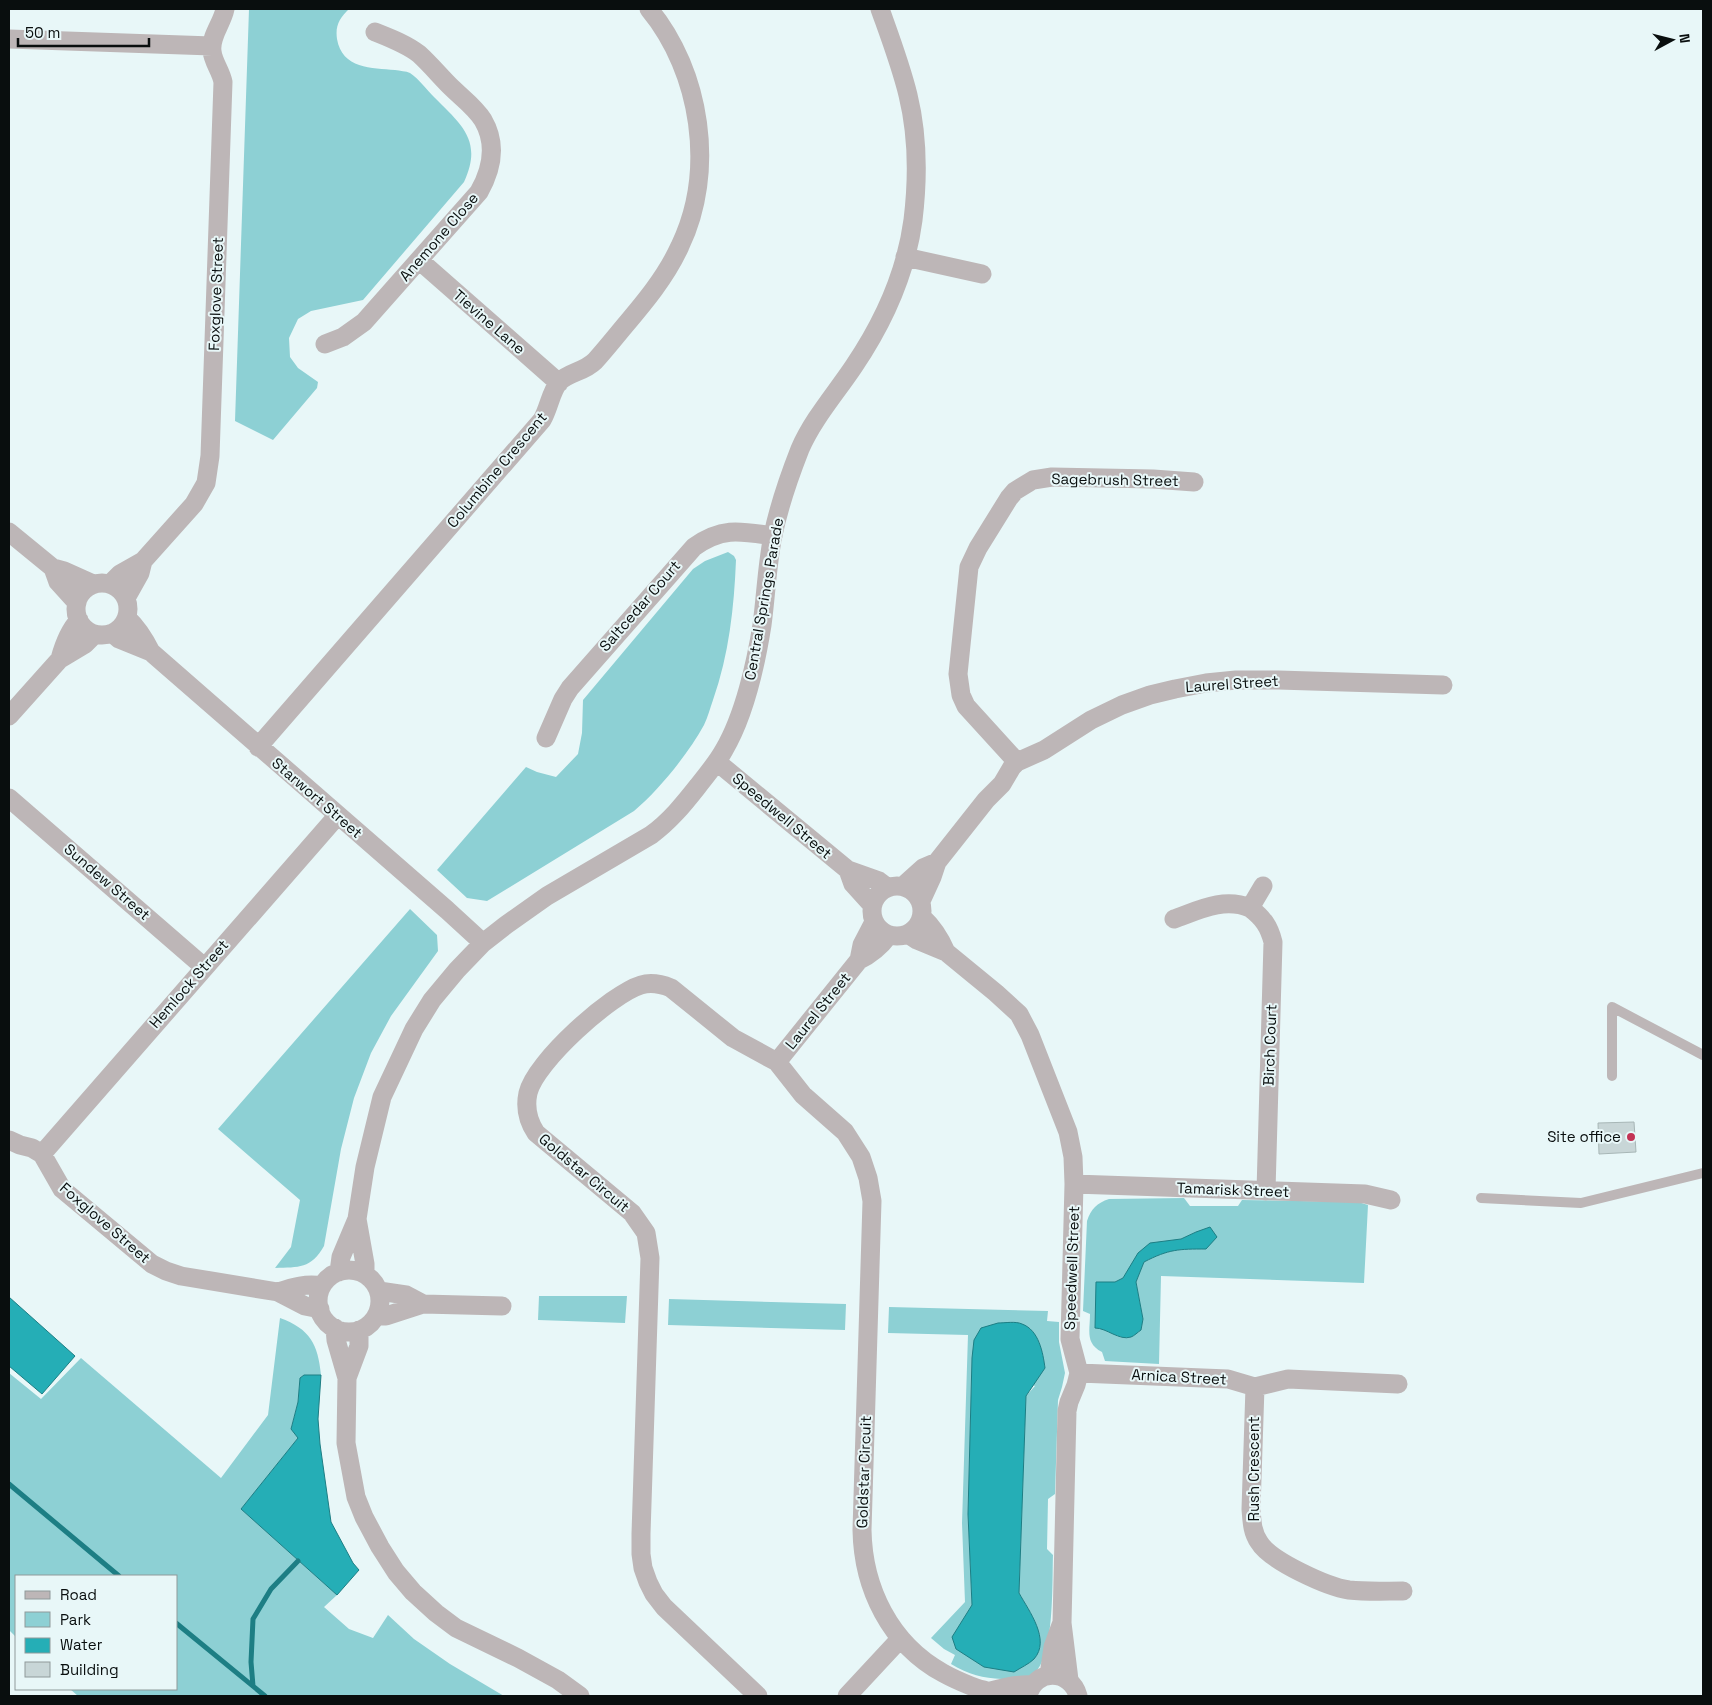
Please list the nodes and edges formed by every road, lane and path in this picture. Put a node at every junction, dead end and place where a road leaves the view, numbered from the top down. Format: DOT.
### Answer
graph roads {
  1 [pos="225,9"];
  2 [pos="649,9"];
  3 [pos="880,9"];
  4 [pos="374,32"];
  5 [pos="9,39"];
  6 [pos="212,46"];
  7 [pos="905,257"];
  8 [pos="419,260"];
  9 [pos="982,274"];
  10 [pos="326,344"];
  11 [pos="559,383"];
  12 [pos="1194,482"];
  13 [pos="9,532"];
  14 [pos="773,536"];
  15 [pos="143,561"];
  16 [pos="52,568"];
  17 [pos="102,584"];
  18 [pos="126,598"];
  19 [pos="78,611"];
  20 [pos="127,618"];
  21 [pos="103,633"];
  22 [pos="151,652"];
  23 [pos="60,659"];
  24 [pos="1443,685"];
  25 [pos="9,716"];
  26 [pos="546,738"];
  27 [pos="258,747"];
  28 [pos="717,762"];
  29 [pos="1017,762"];
  30 [pos="9,798"];
  31 [pos="338,816"];
  32 [pos="937,862"];
  33 [pos="848,870"];
  34 [pos="895,886"];
  35 [pos="1262,886"];
  36 [pos="1250,908"];
  37 [pos="921,909"];
  38 [pos="873,914"];
  39 [pos="1174,919"];
  40 [pos="908,934"];
  41 [pos="889,935"];
  42 [pos="483,943"];
  43 [pos="946,952"];
  44 [pos="858,960"];
  45 [pos="204,967"];
  46 [pos="1703,1055"];
  47 [pos="777,1062"];
  48 [pos="1612,1076"];
  49 [pos="9,1140"];
  50 [pos="42,1154"];
  51 [pos="1703,1173"];
  52 [pos="1074,1184"];
  53 [pos="1266,1191"];
  54 [pos="1481,1198"];
  55 [pos="1391,1200"];
  56 [pos="357,1219"];
  57 [pos="339,1272"];
  58 [pos="364,1274"];
  59 [pos="322,1286"];
  60 [pos="379,1291"];
  61 [pos="278,1292"];
  62 [pos="423,1304"];
  63 [pos="502,1306"];
  64 [pos="320,1309"];
  65 [pos="376,1316"];
  66 [pos="335,1328"];
  67 [pos="359,1330"];
  68 [pos="1079,1373"];
  69 [pos="347,1378"];
  70 [pos="1398,1384"];
  71 [pos="1254,1387"];
  72 [pos="1403,1592"];
  73 [pos="1062,1623"];
  74 [pos="900,1639"];
  75 [pos="1049,1675"];
  76 [pos="1030,1691"];
  77 [pos="1079,1692"];
  78 [pos="995,1694"];
  79 [pos="580,1696"];
  80 [pos="758,1696"];
  81 [pos="847,1696"];
  1 -- 6 [label="street"];
  2 -- 11 [label="street"];
  3 -- 7 [label="street, Central Springs Parade"];
  4 -- 8 [label="street, Anemone Close"];
  5 -- 6 [label="street"];
  6 -- 15 [label="street, Foxglove Street"];
  7 -- 9 [label="street"];
  7 -- 14 [label="street, Central Springs Parade"];
  8 -- 10 [label="street, Anemone Close"];
  8 -- 11 [label="street, Tievine Lane"];
  11 -- 27 [label="street, Columbine Crescent"];
  12 -- 29 [label="street, Sagebrush Street"];
  13 -- 16 [label="street"];
  14 -- 26 [label="street, Saltcedar Court"];
  14 -- 28 [label="street, Central Springs Parade"];
  15 -- 17 [label="street, Foxglove Street"];
  15 -- 18 [label="street, Foxglove Street"];
  16 -- 17 [label="street"];
  16 -- 19 [label="street"];
  17 -- 18 [label="street"];
  17 -- 19 [label="street"];
  18 -- 20 [label="street"];
  19 -- 21 [label="street"];
  19 -- 23 [label="street"];
  20 -- 21 [label="street"];
  20 -- 22 [label="street, Starwort Street"];
  21 -- 22 [label="street, Starwort Street"];
  21 -- 23 [label="street"];
  22 -- 27 [label="street, Starwort Street"];
  23 -- 25 [label="street"];
  24 -- 29 [label="street, Laurel Street"];
  27 -- 31 [label="street, Starwort Street"];
  28 -- 33 [label="street, Speedwell Street"];
  28 -- 42 [label="street, Central Springs Parade"];
  29 -- 32 [label="street"];
  30 -- 45 [label="street, Sundew Street"];
  31 -- 42 [label="street, Starwort Street"];
  31 -- 45 [label="street, Hemlock Street"];
  32 -- 34 [label="street"];
  32 -- 37 [label="street"];
  33 -- 34 [label="street, Speedwell Street"];
  33 -- 38 [label="street, Speedwell Street"];
  34 -- 37 [label="street"];
  34 -- 38 [label="street"];
  35 -- 36 [label="street"];
  36 -- 39 [label="street"];
  36 -- 53 [label="street, Birch Court"];
  37 -- 40 [label="street"];
  37 -- 43 [label="street, Speedwell Street"];
  38 -- 41 [label="street"];
  38 -- 44 [label="street, Laurel Street"];
  40 -- 41 [label="street"];
  40 -- 43 [label="street, Speedwell Street"];
  41 -- 44 [label="street, Laurel Street"];
  42 -- 56 [label="street, Central Springs Parade"];
  43 -- 52 [label="street, Speedwell Street"];
  44 -- 47 [label="street, Laurel Street"];
  45 -- 50 [label="street, Hemlock Street"];
  46 -- 48 [label="lane"];
  47 -- 74 [label="street, Goldstar Circuit"];
  47 -- 80 [label="street, Goldstar Circuit"];
  49 -- 50 [label="street"];
  50 -- 61 [label="street, Foxglove Street"];
  51 -- 54 [label="lane"];
  52 -- 53 [label="street, Tamarisk Street"];
  52 -- 68 [label="street, Speedwell Street"];
  53 -- 55 [label="street, Tamarisk Street"];
  56 -- 57 [label="street, Central Springs Parade"];
  56 -- 58 [label="street, Central Springs Parade"];
  57 -- 58 [label="street"];
  57 -- 59 [label="street"];
  58 -- 60 [label="street"];
  59 -- 61 [label="street, Foxglove Street"];
  59 -- 64 [label="street"];
  60 -- 62 [label="street"];
  60 -- 65 [label="street"];
  61 -- 64 [label="street, Foxglove Street"];
  62 -- 63 [label="street"];
  62 -- 65 [label="street"];
  64 -- 66 [label="street"];
  65 -- 67 [label="street"];
  66 -- 67 [label="street"];
  66 -- 69 [label="street"];
  67 -- 69 [label="street"];
  68 -- 71 [label="street, Arnica Street"];
  68 -- 73 [label="street"];
  69 -- 79 [label="street"];
  70 -- 71 [label="street"];
  71 -- 72 [label="street, Rush Crescent"];
  73 -- 75 [label="street"];
  73 -- 77 [label="street"];
  74 -- 78 [label="street, Goldstar Circuit"];
  74 -- 81 [label="street"];
  75 -- 76 [label="street"];
  75 -- 77 [label="street"];
  76 -- 78 [label="street, Goldstar Circuit"];
}
